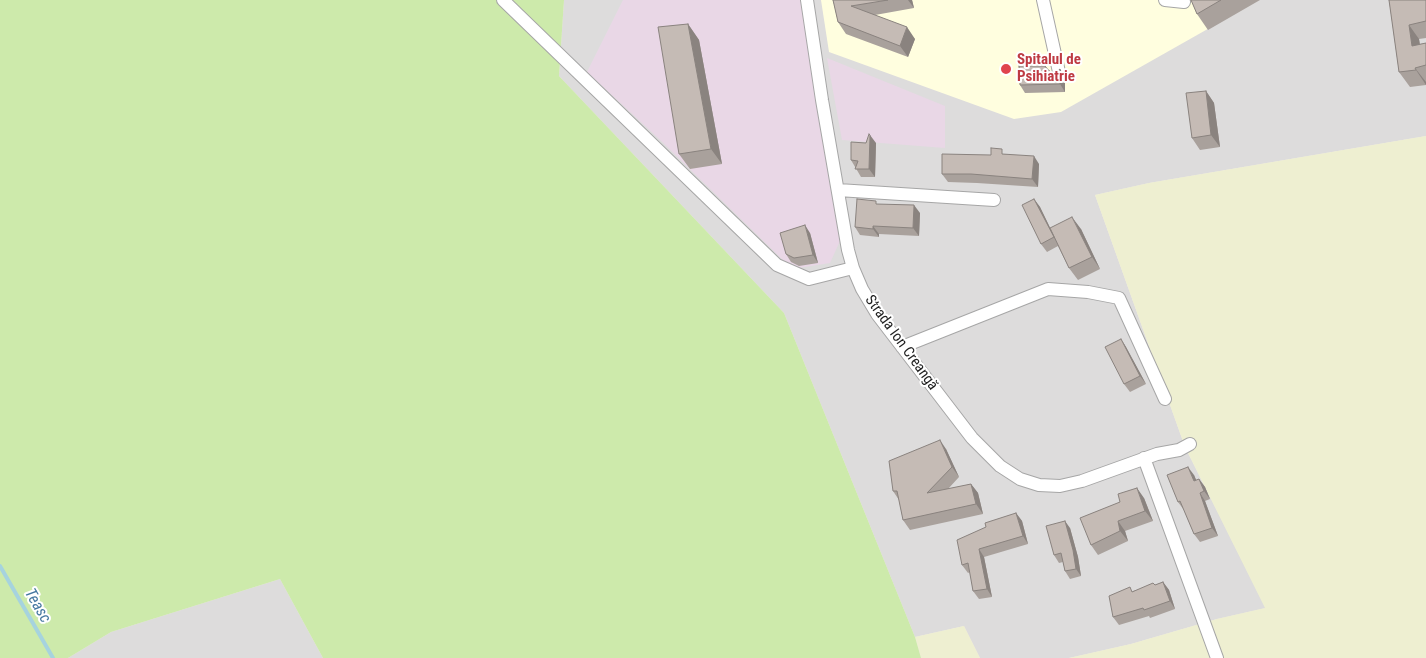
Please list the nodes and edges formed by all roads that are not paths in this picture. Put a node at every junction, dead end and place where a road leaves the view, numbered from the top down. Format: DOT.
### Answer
graph roads {
  1 [pos="502,0"];
  2 [pos="807,0"];
  3 [pos="1044,0"];
  4 [pos="1165,0"];
  5 [pos="1184,2"];
  6 [pos="1059,72"];
  7 [pos="838,190"];
  8 [pos="994,200"];
  9 [pos="853,268"];
  10 [pos="902,348"];
  11 [pos="1165,399"];
  12 [pos="1190,444"];
  13 [pos="1144,458"];
  14 [pos="1217,658"];
  1 -- 9 [label="street"];
  2 -- 7 [label="street, Strada Ion Creangă"];
  3 -- 6 [label="street"];
  4 -- 5 [label="street"];
  7 -- 8 [label="street"];
  7 -- 9 [label="street, Strada Ion Creangă"];
  9 -- 10 [label="street, Strada Ion Creangă"];
  10 -- 11 [label="street"];
  10 -- 13 [label="street, Strada Ion Creangă"];
  12 -- 13 [label="street, Strada Ion Creangă"];
  13 -- 14 [label="street"];
}
